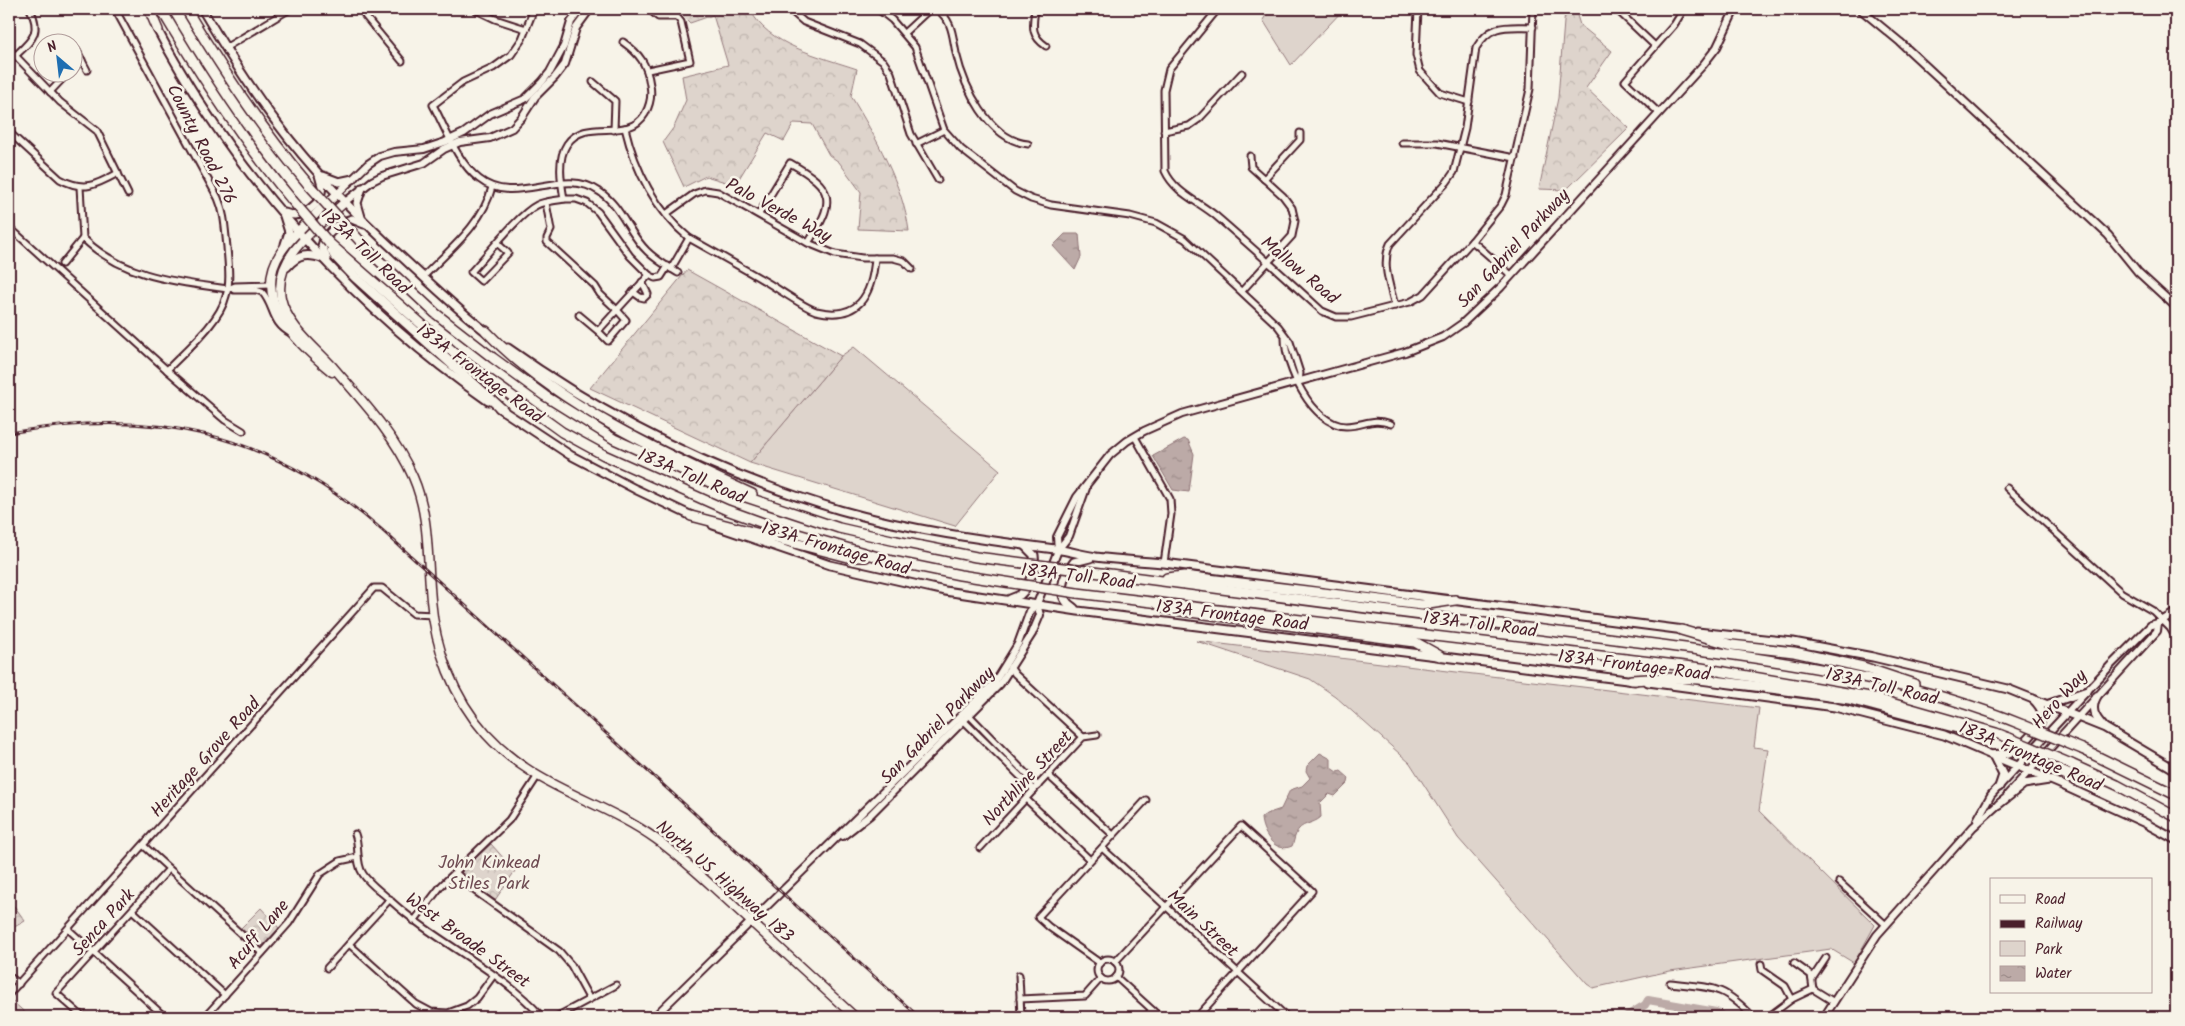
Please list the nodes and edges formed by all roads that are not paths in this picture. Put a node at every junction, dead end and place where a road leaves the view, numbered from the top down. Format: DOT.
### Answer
graph roads {
  1 [pos="30,9"];
  2 [pos="114,9"];
  3 [pos="148,9"];
  4 [pos="161,9"];
  5 [pos="186,9"];
  6 [pos="202,9"];
  7 [pos="290,9"];
  8 [pos="374,9"];
  9 [pos="474,9"];
  10 [pos="534,9"];
  11 [pos="581,9"];
  12 [pos="590,9"];
  13 [pos="649,9"];
  14 [pos="789,9"];
  15 [pos="878,9"];
  16 [pos="930,9"];
  17 [pos="937,9"];
  18 [pos="1035,9"];
  19 [pos="1218,9"];
  20 [pos="1418,9"];
  21 [pos="1533,9"];
  22 [pos="1616,9"];
  23 [pos="1684,9"];
  24 [pos="1735,9"];
  25 [pos="1860,9"];
  26 [pos="1532,27"];
  27 [pos="526,29"];
  28 [pos="158,30"];
  29 [pos="904,33"];
  30 [pos="623,42"];
  31 [pos="1046,46"];
  32 [pos="1655,46"];
  33 [pos="225,48"];
  34 [pos="9,49"];
  35 [pos="15,56"];
  36 [pos="82,60"];
  37 [pos="402,61"];
  38 [pos="87,70"];
  39 [pos="648,70"];
  40 [pos="1242,73"];
  41 [pos="60,82"];
  42 [pos="593,82"];
  43 [pos="50,92"];
  44 [pos="1469,102"];
  45 [pos="1659,113"];
  46 [pos="625,128"];
  47 [pos="614,130"];
  48 [pos="944,130"];
  49 [pos="1164,131"];
  50 [pos="9,132"];
  51 [pos="1300,133"];
  52 [pos="452,142"];
  53 [pos="916,144"];
  54 [pos="1028,144"];
  55 [pos="1402,144"];
  56 [pos="1461,147"];
  57 [pos="1250,156"];
  58 [pos="1515,158"];
  59 [pos="118,173"];
  60 [pos="320,174"];
  61 [pos="353,179"];
  62 [pos="1264,179"];
  63 [pos="938,180"];
  64 [pos="561,184"];
  65 [pos="80,187"];
  66 [pos="492,187"];
  67 [pos="362,188"];
  68 [pos="128,194"];
  69 [pos="337,194"];
  70 [pos="564,199"];
  71 [pos="345,202"];
  72 [pos="546,203"];
  73 [pos="282,212"];
  74 [pos="666,214"];
  75 [pos="759,214"];
  76 [pos="361,220"];
  77 [pos="9,227"];
  78 [pos="368,227"];
  79 [pos="300,232"];
  80 [pos="83,238"];
  81 [pos="306,238"];
  82 [pos="689,238"];
  83 [pos="1472,241"];
  84 [pos="808,242"];
  85 [pos="497,244"];
  86 [pos="284,247"];
  87 [pos="875,258"];
  88 [pos="327,261"];
  89 [pos="1268,263"];
  90 [pos="62,264"];
  91 [pos="669,268"];
  92 [pos="912,269"];
  93 [pos="284,271"];
  94 [pos="356,273"];
  95 [pos="678,273"];
  96 [pos="649,275"];
  97 [pos="1511,275"];
  98 [pos="423,278"];
  99 [pos="642,282"];
  100 [pos="271,285"];
  101 [pos="230,288"];
  102 [pos="1242,291"];
  103 [pos="633,292"];
  104 [pos="282,298"];
  105 [pos="1395,306"];
  106 [pos="2176,307"];
  107 [pos="617,310"];
  108 [pos="579,315"];
  109 [pos="486,331"];
  110 [pos="598,332"];
  111 [pos="292,335"];
  112 [pos="167,370"];
  113 [pos="344,381"];
  114 [pos="1299,382"];
  115 [pos="502,410"];
  116 [pos="1391,424"];
  117 [pos="243,432"];
  118 [pos="1135,437"];
  119 [pos="1086,487"];
  120 [pos="2007,488"];
  121 [pos="800,515"];
  122 [pos="691,516"];
  123 [pos="1025,546"];
  124 [pos="1058,550"];
  125 [pos="1096,557"];
  126 [pos="879,558"];
  127 [pos="1164,563"];
  128 [pos="1158,580"];
  129 [pos="1008,600"];
  130 [pos="1455,600"];
  131 [pos="1154,602"];
  132 [pos="1036,604"];
  133 [pos="1078,611"];
  134 [pos="2176,612"];
  135 [pos="432,615"];
  136 [pos="2160,622"];
  137 [pos="1681,630"];
  138 [pos="2176,638"];
  139 [pos="1440,656"];
  140 [pos="1008,662"];
  141 [pos="1011,670"];
  142 [pos="1632,680"];
  143 [pos="2087,692"];
  144 [pos="1937,694"];
  145 [pos="2096,696"];
  146 [pos="2033,698"];
  147 [pos="2049,704"];
  148 [pos="2068,712"];
  149 [pos="967,714"];
  150 [pos="2078,717"];
  151 [pos="962,719"];
  152 [pos="2105,728"];
  153 [pos="1098,734"];
  154 [pos="1083,737"];
  155 [pos="2005,738"];
  156 [pos="1993,755"];
  157 [pos="2018,766"];
  158 [pos="2176,770"];
  159 [pos="2029,771"];
  160 [pos="1048,775"];
  161 [pos="537,777"];
  162 [pos="2051,780"];
  163 [pos="1999,787"];
  164 [pos="1036,788"];
  165 [pos="2176,795"];
  166 [pos="1026,799"];
  167 [pos="1146,800"];
  168 [pos="1999,804"];
  169 [pos="2176,817"];
  170 [pos="1973,827"];
  171 [pos="355,834"];
  172 [pos="1113,835"];
  173 [pos="2176,840"];
  174 [pos="144,846"];
  175 [pos="980,848"];
  176 [pos="1102,848"];
  177 [pos="358,857"];
  178 [pos="1090,860"];
  179 [pos="169,869"];
  180 [pos="454,872"];
  181 [pos="1839,882"];
  182 [pos="390,899"];
  183 [pos="1166,908"];
  184 [pos="132,910"];
  185 [pos="414,921"];
  186 [pos="752,922"];
  187 [pos="1886,925"];
  188 [pos="68,929"];
  189 [pos="349,944"];
  190 [pos="94,952"];
  191 [pos="262,953"];
  192 [pos="1826,958"];
  193 [pos="1115,962"];
  194 [pos="1100,963"];
  195 [pos="1794,963"];
  196 [pos="1761,964"];
  197 [pos="327,968"];
  198 [pos="1237,973"];
  199 [pos="1019,975"];
  200 [pos="9,976"];
  201 [pos="493,976"];
  202 [pos="1116,977"];
  203 [pos="1101,978"];
  204 [pos="1812,979"];
  205 [pos="1670,983"];
  206 [pos="19,984"];
  207 [pos="616,985"];
  208 [pos="1813,989"];
  209 [pos="9,994"];
  210 [pos="224,995"];
  211 [pos="589,998"];
  212 [pos="1792,998"];
  213 [pos="1020,999"];
  214 [pos="1834,1002"];
  215 [pos="1152,1010"];
  216 [pos="83,1017"];
  217 [pos="165,1017"];
  218 [pos="205,1017"];
  219 [pos="542,1017"];
  220 [pos="556,1017"];
  221 [pos="654,1017"];
  222 [pos="855,1017"];
  223 [pos="1021,1017"];
  224 [pos="1146,1017"];
  225 [pos="1160,1017"];
  226 [pos="1197,1017"];
  227 [pos="1287,1017"];
  228 [pos="1752,1017"];
  229 [pos="1768,1017"];
  230 [pos="1824,1017"];
  1 -- 35 [label="street"];
  2 -- 101 [label="street, County Road 276"];
  3 -- 28 [label="highway"];
  4 -- 94 [label="highway, 183A Toll Road, bridge"];
  5 -- 121 [label="highway, 183A Toll Road, bridge"];
  6 -- 33 [label="main road"];
  7 -- 33 [label="street"];
  8 -- 37 [label="street"];
  9 -- 27 [label="street"];
  10 -- 27 [label="street"];
  11 -- 52 [label="street"];
  12 -- 52 [label="street"];
  13 -- 39 [label="street"];
  14 -- 53 [label="street"];
  15 -- 29 [label="street"];
  16 -- 29 [label="street"];
  17 -- 54 [label="street"];
  18 -- 31 [label="street"];
  19 -- 49 [label="street, Mallow Road"];
  20 -- 44 [label="street"];
  21 -- 26 [label="street, Mallow Road"];
  22 -- 32 [label="street"];
  23 -- 32 [label="street"];
  24 -- 45 [label="street, San Gabriel Parkway"];
  25 -- 106 [label="street"];
  26 -- 44 [label="street"];
  26 -- 58 [label="street, Mallow Road"];
  27 -- 52 [label="street"];
  28 -- 73 [label="main road"];
  29 -- 48 [label="street"];
  30 -- 39 [label="street"];
  32 -- 45 [label="street"];
  33 -- 60 [label="main road"];
  34 -- 35 [label="street"];
  35 -- 43 [label="street"];
  36 -- 38 [label="street"];
  39 -- 46 [label="street"];
  40 -- 49 [label="street"];
  41 -- 43 [label="street"];
  42 -- 47 [label="street"];
  43 -- 59 [label="street"];
  44 -- 56 [label="street"];
  45 -- 97 [label="street, San Gabriel Parkway"];
  46 -- 47 [label="street"];
  46 -- 74 [label="street"];
  47 -- 64 [label="street"];
  48 -- 53 [label="street"];
  48 -- 102 [label="street"];
  49 -- 89 [label="street, Mallow Road"];
  50 -- 65 [label="street"];
  51 -- 62 [label="street"];
  52 -- 61 [label="street"];
  52 -- 66 [label="street"];
  52 -- 67 [label="street"];
  53 -- 63 [label="street"];
  55 -- 56 [label="street"];
  56 -- 58 [label="street"];
  56 -- 105 [label="street"];
  57 -- 62 [label="street"];
  58 -- 83 [label="street, Mallow Road"];
  59 -- 65 [label="street"];
  59 -- 68 [label="street"];
  60 -- 61 [label="main road"];
  60 -- 69 [label="main road"];
  60 -- 73 [label="main road"];
  61 -- 69 [label="street"];
  62 -- 89 [label="street"];
  64 -- 66 [label="street"];
  64 -- 70 [label="street"];
  64 -- 91 [label="street"];
  65 -- 80 [label="street"];
  66 -- 98 [label="street"];
  67 -- 71 [label="street"];
  67 -- 76 [label="main road"];
  69 -- 71 [label="main road"];
  69 -- 79 [label="main road"];
  70 -- 72 [label="street"];
  70 -- 96 [label="street"];
  71 -- 76 [label="main road, 183A Frontage Road"];
  71 -- 81 [label="main road, North US Highway 183"];
  72 -- 85 [label="street"];
  72 -- 107 [label="street"];
  73 -- 79 [label="main road, 183A Frontage Road"];
  73 -- 86 [label="main road"];
  74 -- 75 [label="street, Palo Verde Way"];
  74 -- 82 [label="street"];
  75 -- 84 [label="street, Palo Verde Way"];
  75 -- 84 [label="street"];
  76 -- 78 [label="main road, 183A Frontage Road"];
  77 -- 112 [label="street"];
  78 -- 88 [label="main road"];
  78 -- 98 [label="main road, 183A Frontage Road"];
  79 -- 81 [label="main road, 183A Frontage Road"];
  79 -- 86 [label="main road"];
  80 -- 90 [label="street"];
  80 -- 101 [label="street"];
  81 -- 88 [label="main road, 183A Frontage Road"];
  81 -- 93 [label="main road, North US Highway 183"];
  82 -- 87 [label="street"];
  82 -- 91 [label="street"];
  83 -- 97 [label="street"];
  83 -- 105 [label="street, Mallow Road"];
  84 -- 87 [label="street, Palo Verde Way"];
  85 -- 85 [label="street"];
  86 -- 100 [label="main road"];
  87 -- 92 [label="street, Palo Verde Way"];
  88 -- 93 [label="main road"];
  88 -- 115 [label="main road, 183A Frontage Road"];
  89 -- 102 [label="street"];
  89 -- 105 [label="street, Mallow Road"];
  91 -- 95 [label="street"];
  91 -- 96 [label="street"];
  93 -- 104 [label="main road, North US Highway 183"];
  94 -- 115 [label="highway"];
  94 -- 126 [label="highway, 183A Toll Road"];
  96 -- 99 [label="street"];
  97 -- 114 [label="street, San Gabriel Parkway"];
  98 -- 109 [label="main road, 183A Frontage Road"];
  99 -- 103 [label="street"];
  99 -- 103 [label="street"];
  100 -- 101 [label="street"];
  100 -- 104 [label="main road"];
  100 -- 111 [label="main road"];
  101 -- 111 [label="street"];
  101 -- 112 [label="street, County Road 276"];
  102 -- 114 [label="street"];
  103 -- 107 [label="street"];
  104 -- 113 [label="main road, North US Highway 183"];
  107 -- 110 [label="street"];
  107 -- 110 [label="street"];
  108 -- 110 [label="street"];
  109 -- 121 [label="highway"];
  109 -- 123 [label="main road, 183A Frontage Road"];
  111 -- 113 [label="main road"];
  112 -- 117 [label="street"];
  113 -- 135 [label="main road, North US Highway 183"];
  114 -- 116 [label="street"];
  114 -- 118 [label="street, San Gabriel Parkway"];
  115 -- 122 [label="main road, 183A Frontage Road"];
  118 -- 119 [label="street, San Gabriel Parkway"];
  118 -- 127 [label="street"];
  119 -- 124 [label="street, San Gabriel Parkway"];
  119 -- 124 [label="street, San Gabriel Parkway"];
  120 -- 136 [label="street"];
  121 -- 128 [label="highway, 183A Toll Road, bridge"];
  122 -- 126 [label="highway"];
  122 -- 129 [label="main road, 183A Frontage Road"];
  123 -- 124 [label="main road, 183A Frontage Road"];
  123 -- 129 [label="main road"];
  124 -- 125 [label="main road, 183A Frontage Road"];
  124 -- 132 [label="street, San Gabriel Parkway"];
  125 -- 127 [label="main road, 183A Frontage Road"];
  125 -- 133 [label="main road"];
  126 -- 131 [label="highway, 183A Toll Road, bridge"];
  127 -- 130 [label="main road, 183A Frontage Road"];
  128 -- 130 [label="highway"];
  128 -- 144 [label="highway, 183A Toll Road"];
  129 -- 132 [label="main road, 183A Frontage Road"];
  130 -- 137 [label="main road, 183A Frontage Road"];
  131 -- 139 [label="highway"];
  131 -- 155 [label="highway, 183A Toll Road"];
  132 -- 133 [label="main road, 183A Frontage Road"];
  132 -- 140 [label="street, San Gabriel Parkway"];
  132 -- 141 [label="street, San Gabriel Parkway"];
  133 -- 139 [label="main road, 183A Frontage Road"];
  134 -- 136 [label="street"];
  135 -- 161 [label="main road, North US Highway 183"];
  135 -- 174 [label="street, Heritage Grove Road"];
  136 -- 138 [label="street"];
  136 -- 143 [label="street, Hero Way"];
  136 -- 145 [label="street, Hero Way"];
  137 -- 144 [label="highway"];
  137 -- 146 [label="main road, 183A Frontage Road"];
  139 -- 142 [label="main road, 183A Frontage Road"];
  140 -- 141 [label="street"];
  140 -- 149 [label="street, San Gabriel Parkway"];
  141 -- 149 [label="street, San Gabriel Parkway"];
  141 -- 154 [label="street"];
  142 -- 155 [label="highway"];
  142 -- 156 [label="main road, 183A Frontage Road"];
  143 -- 147 [label="main road"];
  143 -- 148 [label="street, Hero Way"];
  144 -- 165 [label="highway, 183A Toll Road, bridge"];
  145 -- 150 [label="street, Hero Way"];
  145 -- 152 [label="main road"];
  146 -- 147 [label="main road, 183A Frontage Road"];
  146 -- 156 [label="main road"];
  147 -- 148 [label="main road, 183A Frontage Road"];
  148 -- 150 [label="main road, 183A Frontage Road"];
  148 -- 157 [label="street, Hero Way"];
  149 -- 151 [label="street, San Gabriel Parkway"];
  149 -- 164 [label="street"];
  150 -- 152 [label="main road, 183A Frontage Road"];
  150 -- 159 [label="street, Hero Way"];
  151 -- 164 [label="street"];
  151 -- 186 [label="street, San Gabriel Parkway"];
  152 -- 158 [label="main road, 183A Frontage Road"];
  153 -- 154 [label="street, Northline Street"];
  154 -- 160 [label="street, Northline Street"];
  155 -- 169 [label="highway, 183A Toll Road, bridge"];
  156 -- 157 [label="main road, 183A Frontage Road"];
  156 -- 163 [label="main road"];
  157 -- 159 [label="main road, 183A Frontage Road"];
  157 -- 163 [label="street, Hero Way"];
  159 -- 162 [label="main road, 183A Frontage Road"];
  159 -- 168 [label="street, Hero Way"];
  160 -- 164 [label="street, Northline Street"];
  160 -- 172 [label="street"];
  161 -- 180 [label="street"];
  161 -- 186 [label="main road, North US Highway 183"];
  162 -- 168 [label="main road"];
  162 -- 173 [label="main road, 183A Frontage Road"];
  163 -- 170 [label="street, Hero Way"];
  164 -- 166 [label="street, Northline Street"];
  166 -- 175 [label="street, Northline Street"];
  166 -- 178 [label="street"];
  167 -- 172 [label="street"];
  168 -- 170 [label="street, Hero Way"];
  170 -- 187 [label="street, Hero Way"];
  171 -- 177 [label="street, West Broade Street"];
  172 -- 176 [label="street"];
  174 -- 179 [label="street"];
  174 -- 188 [label="street, Heritage Grove Road"];
  176 -- 178 [label="street"];
  176 -- 183 [label="street, Main Street"];
  177 -- 182 [label="street, West Broade Street"];
  177 -- 191 [label="street, Acuff Lane"];
  178 -- 194 [label="street"];
  179 -- 184 [label="street, Senca Park"];
  179 -- 191 [label="street"];
  180 -- 185 [label="street"];
  180 -- 211 [label="street"];
  181 -- 187 [label="street"];
  182 -- 185 [label="street, West Broade Street"];
  182 -- 189 [label="street"];
  183 -- 193 [label="street"];
  183 -- 198 [label="street, Main Street"];
  183 -- 198 [label="street"];
  184 -- 190 [label="street, Senca Park"];
  184 -- 210 [label="street"];
  185 -- 201 [label="street, West Broade Street"];
  186 -- 221 [label="street, San Gabriel Parkway"];
  186 -- 222 [label="main road, North US Highway 183"];
  187 -- 214 [label="street, Hero Way"];
  188 -- 190 [label="street"];
  188 -- 206 [label="street, Heritage Grove Road"];
  189 -- 197 [label="street"];
  189 -- 201 [label="street"];
  190 -- 216 [label="street, Senca Park"];
  190 -- 217 [label="street"];
  191 -- 210 [label="street, Acuff Lane"];
  192 -- 204 [label="street"];
  193 -- 194 [label="street"];
  193 -- 202 [label="street"];
  194 -- 203 [label="street"];
  195 -- 204 [label="street"];
  196 -- 212 [label="street"];
  198 -- 226 [label="street"];
  198 -- 227 [label="street, Main Street"];
  199 -- 213 [label="street"];
  200 -- 206 [label="street"];
  201 -- 219 [label="street, West Broade Street"];
  202 -- 203 [label="street"];
  202 -- 215 [label="street"];
  203 -- 213 [label="street"];
  204 -- 208 [label="street"];
  205 -- 228 [label="street"];
  206 -- 209 [label="street, Heritage Grove Road"];
  207 -- 211 [label="street"];
  208 -- 212 [label="street"];
  208 -- 214 [label="street"];
  210 -- 218 [label="street, Acuff Lane"];
  211 -- 220 [label="street"];
  212 -- 229 [label="street"];
  213 -- 223 [label="street"];
  214 -- 230 [label="street, Hero Way"];
  215 -- 224 [label="street"];
  215 -- 225 [label="street"];
}
